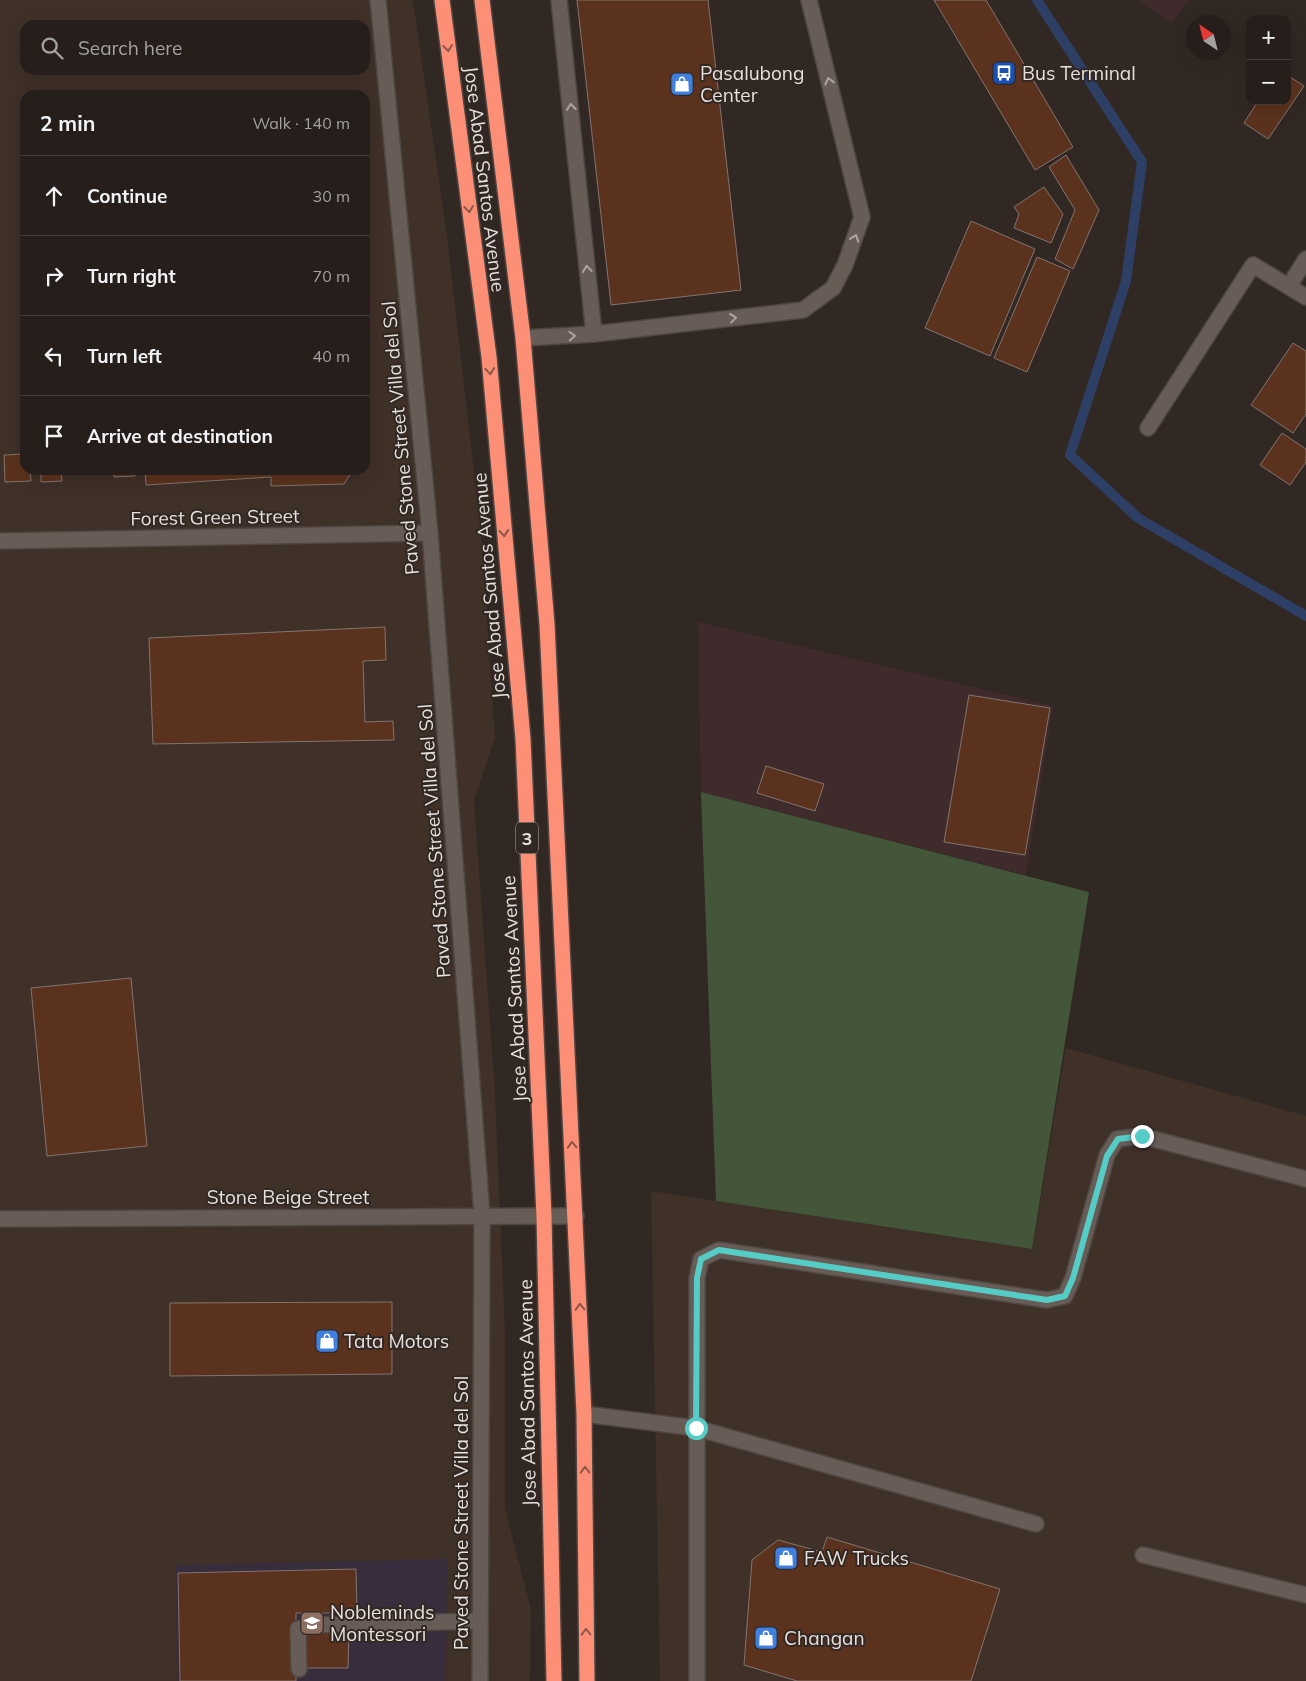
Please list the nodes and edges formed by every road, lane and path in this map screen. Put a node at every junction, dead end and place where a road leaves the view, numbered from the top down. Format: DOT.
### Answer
graph roads {
  1 [pos="378,0"];
  2 [pos="442,0"];
  3 [pos="482,0"];
  4 [pos="559,0"];
  5 [pos="809,0"];
  6 [pos="1306,259"];
  7 [pos="1289,286"];
  8 [pos="1306,297"];
  9 [pos="594,334"];
  10 [pos="523,338"];
  11 [pos="1148,428"];
  12 [pos="430,533"];
  13 [pos="0,541"];
  14 [pos="1306,1180"];
  15 [pos="482,1216"];
  16 [pos="544,1216"];
  17 [pos="576,1216"];
  18 [pos="0,1219"];
  19 [pos="584,1414"];
  20 [pos="696,1428"];
  21 [pos="1036,1524"];
  22 [pos="1143,1556"];
  23 [pos="1306,1595"];
  24 [pos="480,1620"];
  25 [pos="299,1670"];
  26 [pos="480,1681"];
  27 [pos="554,1681"];
  28 [pos="587,1681"];
  29 [pos="697,1681"];
  1 -- 12 [label="street, Paved Stone Street Villa del Sol"];
  2 -- 16 [label="highway, Jose Abad Santos Avenue / 3, one-way"];
  3 -- 10 [label="highway, Jose Abad Santos Avenue / 3"];
  9 -- 4 [label="street, one-way"];
  9 -- 5 [label="street, one-way"];
  6 -- 7 [label="street"];
  7 -- 8 [label="street"];
  7 -- 11 [label="street"];
  10 -- 9 [label="street, one-way"];
  17 -- 10 [label="highway, Jose Abad Santos Avenue / 3, one-way"];
  12 -- 13 [label="street, Forest Green Street"];
  12 -- 15 [label="street, Paved Stone Street Villa del Sol"];
  14 -- 20 [label="street"];
  15 -- 16 [label="street, Stone Beige Street"];
  15 -- 18 [label="street, Stone Beige Street"];
  15 -- 24 [label="street, Paved Stone Street Villa del Sol"];
  16 -- 17 [label="street, Stone Beige Street"];
  16 -- 27 [label="highway, Jose Abad Santos Avenue / 3"];
  19 -- 17 [label="highway, Jose Abad Santos Avenue / 3, one-way"];
  19 -- 20 [label="street"];
  28 -- 19 [label="highway, Jose Abad Santos Avenue / 3, one-way"];
  20 -- 21 [label="street"];
  20 -- 29 [label="street"];
  22 -- 23 [label="street"];
  24 -- 25 [label="street"];
  24 -- 26 [label="street, Paved Stone Street Villa del Sol"];
}
